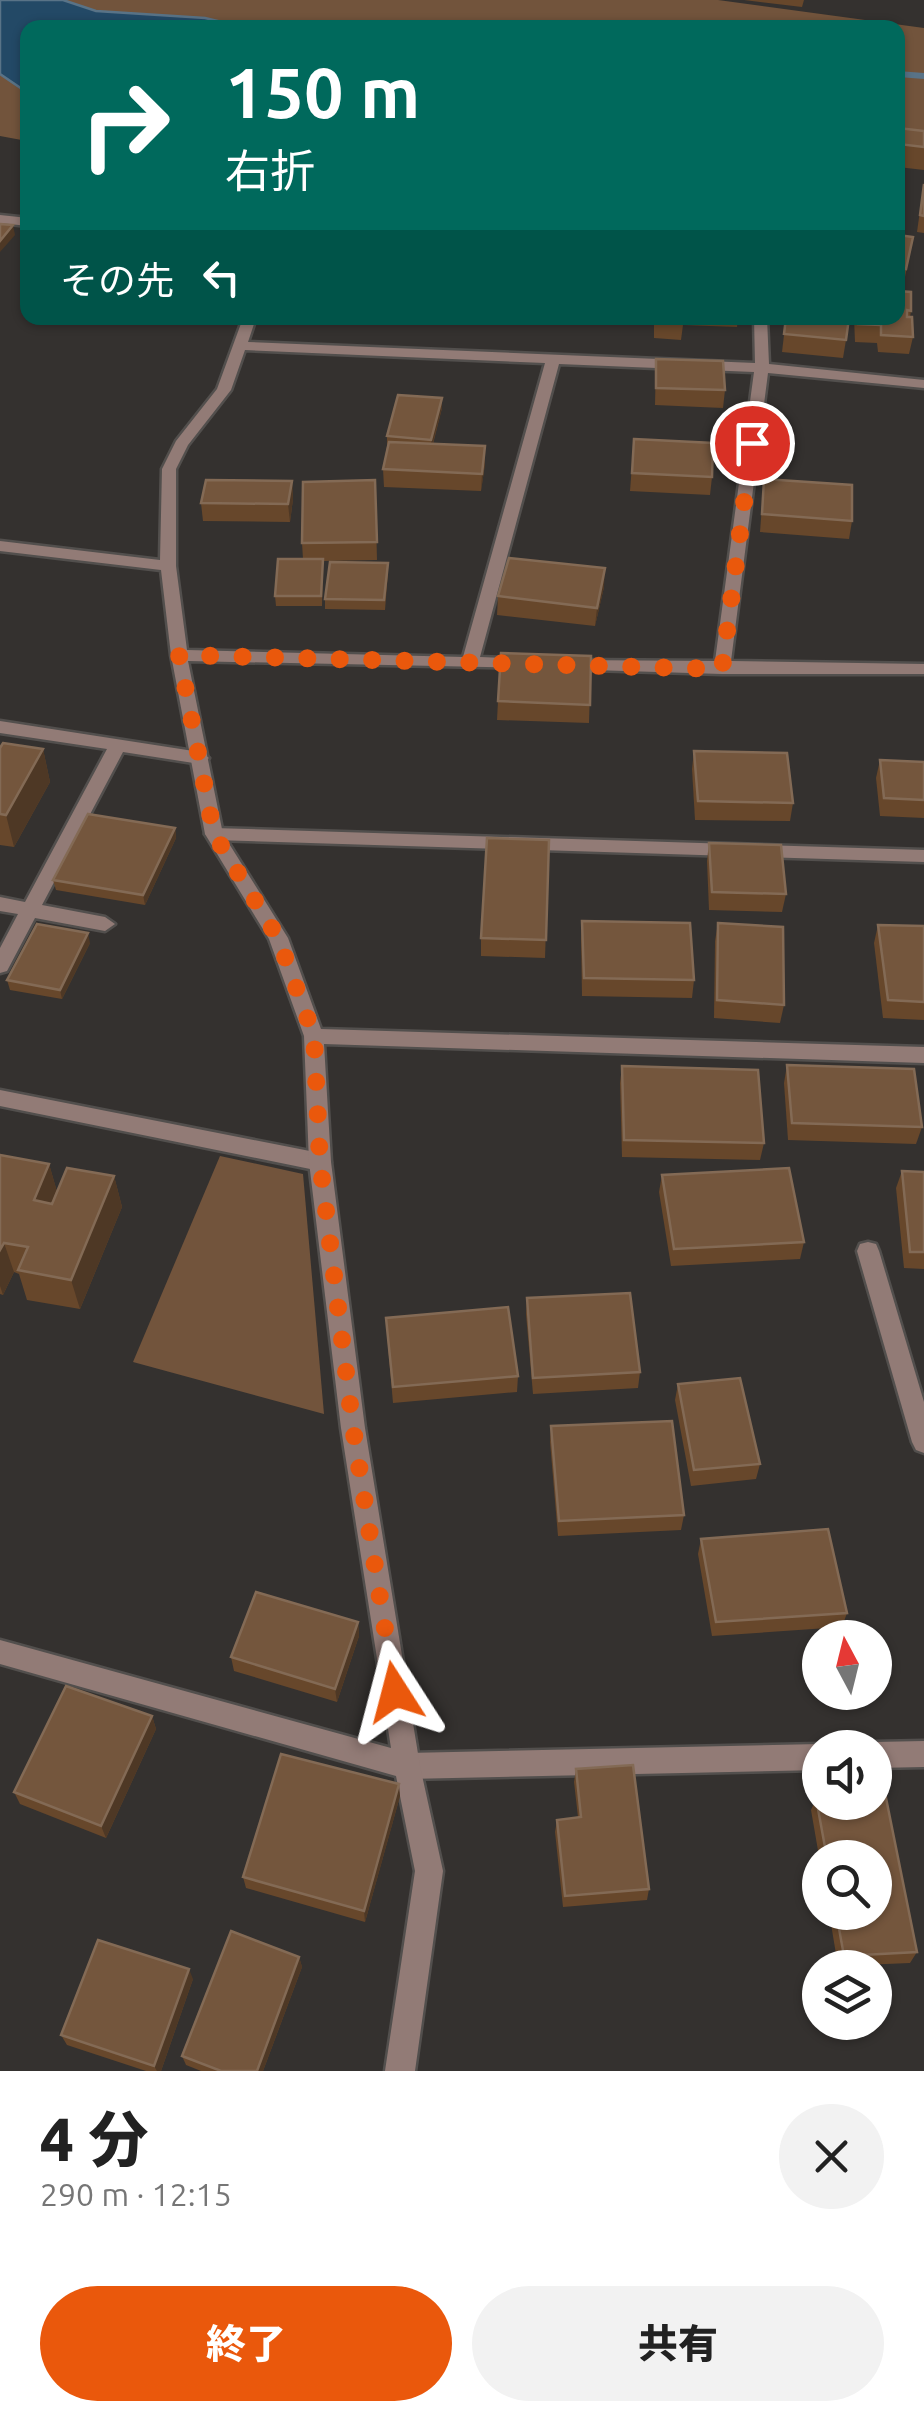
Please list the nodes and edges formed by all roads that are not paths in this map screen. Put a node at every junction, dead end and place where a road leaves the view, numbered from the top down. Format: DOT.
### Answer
graph roads {
  1 [pos="246,325"];
  2 [pos="760,325"];
  3 [pos="239,346"];
  4 [pos="554,358"];
  5 [pos="762,368"];
  6 [pos="924,384"];
  7 [pos="0,546"];
  8 [pos="168,566"];
  9 [pos="179,655"];
  10 [pos="470,663"];
  11 [pos="722,669"];
  12 [pos="924,670"];
  13 [pos="0,726"];
  14 [pos="117,746"];
  15 [pos="200,758"];
  16 [pos="214,834"];
  17 [pos="924,856"];
  18 [pos="0,904"];
  19 [pos="30,909"];
  20 [pos="104,924"];
  21 [pos="0,966"];
  22 [pos="314,1036"];
  23 [pos="924,1055"];
  24 [pos="0,1098"];
  25 [pos="320,1162"];
  26 [pos="868,1252"];
  27 [pos="924,1442"];
  28 [pos="0,1652"];
  29 [pos="924,1754"];
  30 [pos="892,1755"];
  31 [pos="802,1757"];
  32 [pos="407,1766"];
  33 [pos="400,2071"];
  1 -- 3 [label="street"];
  2 -- 5 [label="street"];
  3 -- 4 [label="street"];
  3 -- 8 [label="street"];
  4 -- 5 [label="street"];
  4 -- 10 [label="street"];
  5 -- 6 [label="street"];
  5 -- 11 [label="street"];
  7 -- 8 [label="street"];
  8 -- 9 [label="street"];
  9 -- 10 [label="street"];
  9 -- 15 [label="street"];
  10 -- 11 [label="street"];
  11 -- 12 [label="street"];
  13 -- 14 [label="street"];
  14 -- 15 [label="street"];
  14 -- 19 [label="street"];
  15 -- 16 [label="street"];
  16 -- 17 [label="street"];
  16 -- 22 [label="street"];
  18 -- 19 [label="street"];
  19 -- 20 [label="street"];
  19 -- 21 [label="street"];
  22 -- 23 [label="street"];
  22 -- 25 [label="street"];
  24 -- 25 [label="street"];
  25 -- 32 [label="street"];
  26 -- 27 [label="street"];
  28 -- 32 [label="street"];
  29 -- 30 [label="street"];
  31 -- 32 [label="street"];
  32 -- 33 [label="street"];
}
